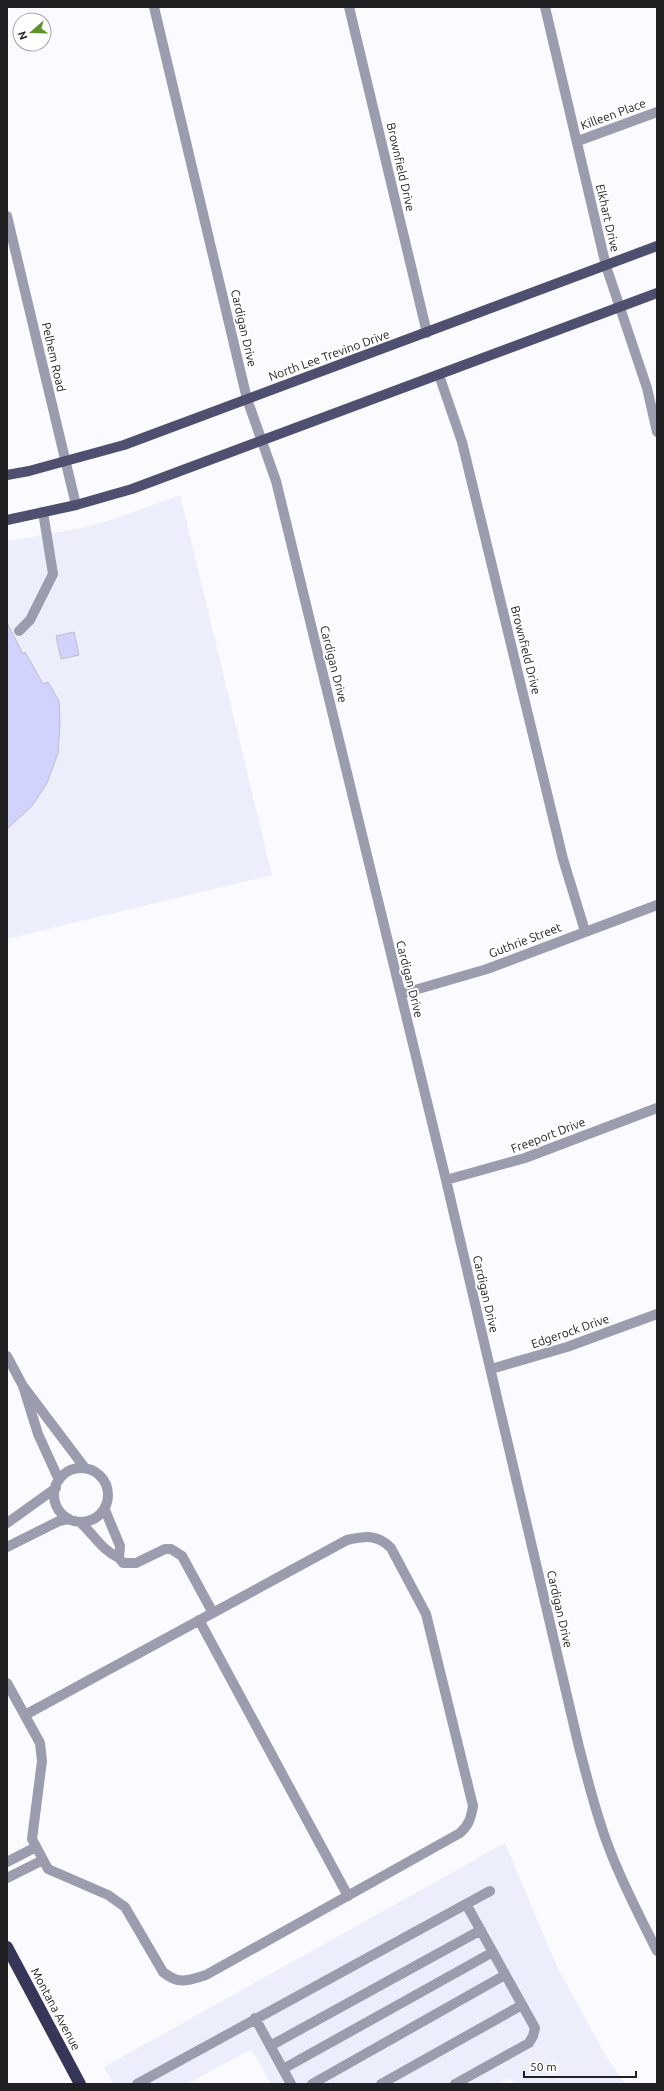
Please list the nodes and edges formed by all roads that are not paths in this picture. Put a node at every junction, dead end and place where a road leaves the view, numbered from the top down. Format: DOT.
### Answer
graph roads {
  1 [pos="154,7"];
  2 [pos="349,7"];
  3 [pos="545,7"];
  4 [pos="657,112"];
  5 [pos="578,141"];
  6 [pos="7,216"];
  7 [pos="657,246"];
  8 [pos="606,266"];
  9 [pos="657,293"];
  10 [pos="619,307"];
  11 [pos="427,333"];
  12 [pos="439,375"];
  13 [pos="247,399"];
  14 [pos="657,432"];
  15 [pos="262,441"];
  16 [pos="66,462"];
  17 [pos="7,475"];
  18 [pos="76,505"];
  19 [pos="43,512"];
  20 [pos="7,520"];
  21 [pos="19,631"];
  22 [pos="657,905"];
  23 [pos="585,931"];
  24 [pos="401,994"];
  25 [pos="657,1108"];
  26 [pos="446,1180"];
  27 [pos="657,1314"];
  28 [pos="7,1356"];
  29 [pos="491,1369"];
  30 [pos="23,1386"];
  31 [pos="85,1468"];
  32 [pos="57,1484"];
  33 [pos="104,1510"];
  34 [pos="69,1519"];
  35 [pos="7,1523"];
  36 [pos="81,1523"];
  37 [pos="7,1547"];
  38 [pos="119,1558"];
  39 [pos="213,1613"];
  40 [pos="199,1620"];
  41 [pos="7,1683"];
  42 [pos="25,1715"];
  43 [pos="36,1847"];
  44 [pos="43,1860"];
  45 [pos="7,1862"];
  46 [pos="7,1878"];
  47 [pos="490,1891"];
  48 [pos="348,1896"];
  49 [pos="466,1904"];
  50 [pos="480,1930"];
  51 [pos="7,1947"];
  52 [pos="657,1951"];
  53 [pos="493,1952"];
  54 [pos="506,1975"];
  55 [pos="522,2005"];
  56 [pos="255,2018"];
  57 [pos="270,2046"];
  58 [pos="283,2069"];
  59 [pos="80,2084"];
  60 [pos="137,2084"];
  61 [pos="292,2084"];
  62 [pos="312,2084"];
  63 [pos="381,2084"];
  64 [pos="455,2084"];
  1 -- 13 [label="street, Cardigan Drive"];
  2 -- 11 [label="street, Brownfield Drive"];
  3 -- 5 [label="street, Elkhart Drive"];
  4 -- 5 [label="street, Killeen Place"];
  5 -- 8 [label="street, Elkhart Drive"];
  6 -- 16 [label="street, Pelhem Road"];
  7 -- 8 [label="main road, North Lee Trevino Drive"];
  8 -- 10 [label="street, Elkhart Drive"];
  8 -- 11 [label="main road, North Lee Trevino Drive"];
  9 -- 10 [label="main road"];
  10 -- 12 [label="main road"];
  10 -- 14 [label="street, Elkhart Drive"];
  11 -- 13 [label="main road, North Lee Trevino Drive"];
  12 -- 15 [label="main road"];
  12 -- 23 [label="street, Brownfield Drive"];
  13 -- 15 [label="street, Cardigan Drive"];
  13 -- 16 [label="main road, North Lee Trevino Drive"];
  15 -- 18 [label="main road"];
  15 -- 24 [label="street, Cardigan Drive"];
  16 -- 17 [label="main road, North Lee Trevino Drive"];
  16 -- 18 [label="street, Pelhem Road"];
  18 -- 19 [label="main road"];
  19 -- 20 [label="main road"];
  19 -- 21 [label="street"];
  22 -- 23 [label="street, Guthrie Street"];
  23 -- 24 [label="street, Guthrie Street"];
  24 -- 26 [label="street, Cardigan Drive"];
  25 -- 26 [label="street, Freeport Drive"];
  26 -- 29 [label="street, Cardigan Drive"];
  27 -- 29 [label="street, Edgerock Drive"];
  28 -- 30 [label="street"];
  29 -- 52 [label="street, Cardigan Drive"];
  30 -- 31 [label="street"];
  30 -- 32 [label="street"];
  31 -- 32 [label="street"];
  31 -- 33 [label="street"];
  32 -- 34 [label="street"];
  32 -- 35 [label="street"];
  33 -- 36 [label="street"];
  33 -- 38 [label="street"];
  34 -- 36 [label="street"];
  34 -- 37 [label="street"];
  36 -- 38 [label="street"];
  38 -- 39 [label="street"];
  39 -- 40 [label="street"];
  39 -- 48 [label="street"];
  40 -- 42 [label="street"];
  40 -- 48 [label="street"];
  41 -- 42 [label="street"];
  42 -- 43 [label="street"];
  43 -- 44 [label="street"];
  43 -- 45 [label="street"];
  44 -- 46 [label="street"];
  44 -- 48 [label="street"];
  47 -- 49 [label="street"];
  49 -- 50 [label="street"];
  49 -- 56 [label="street"];
  50 -- 53 [label="street"];
  50 -- 57 [label="street"];
  51 -- 59 [label="highway, Montana Avenue"];
  53 -- 54 [label="street"];
  53 -- 58 [label="street"];
  54 -- 55 [label="street"];
  54 -- 62 [label="street"];
  55 -- 63 [label="street"];
  55 -- 64 [label="street"];
  56 -- 57 [label="street"];
  56 -- 60 [label="street"];
  57 -- 58 [label="street"];
  58 -- 61 [label="street"];
}
